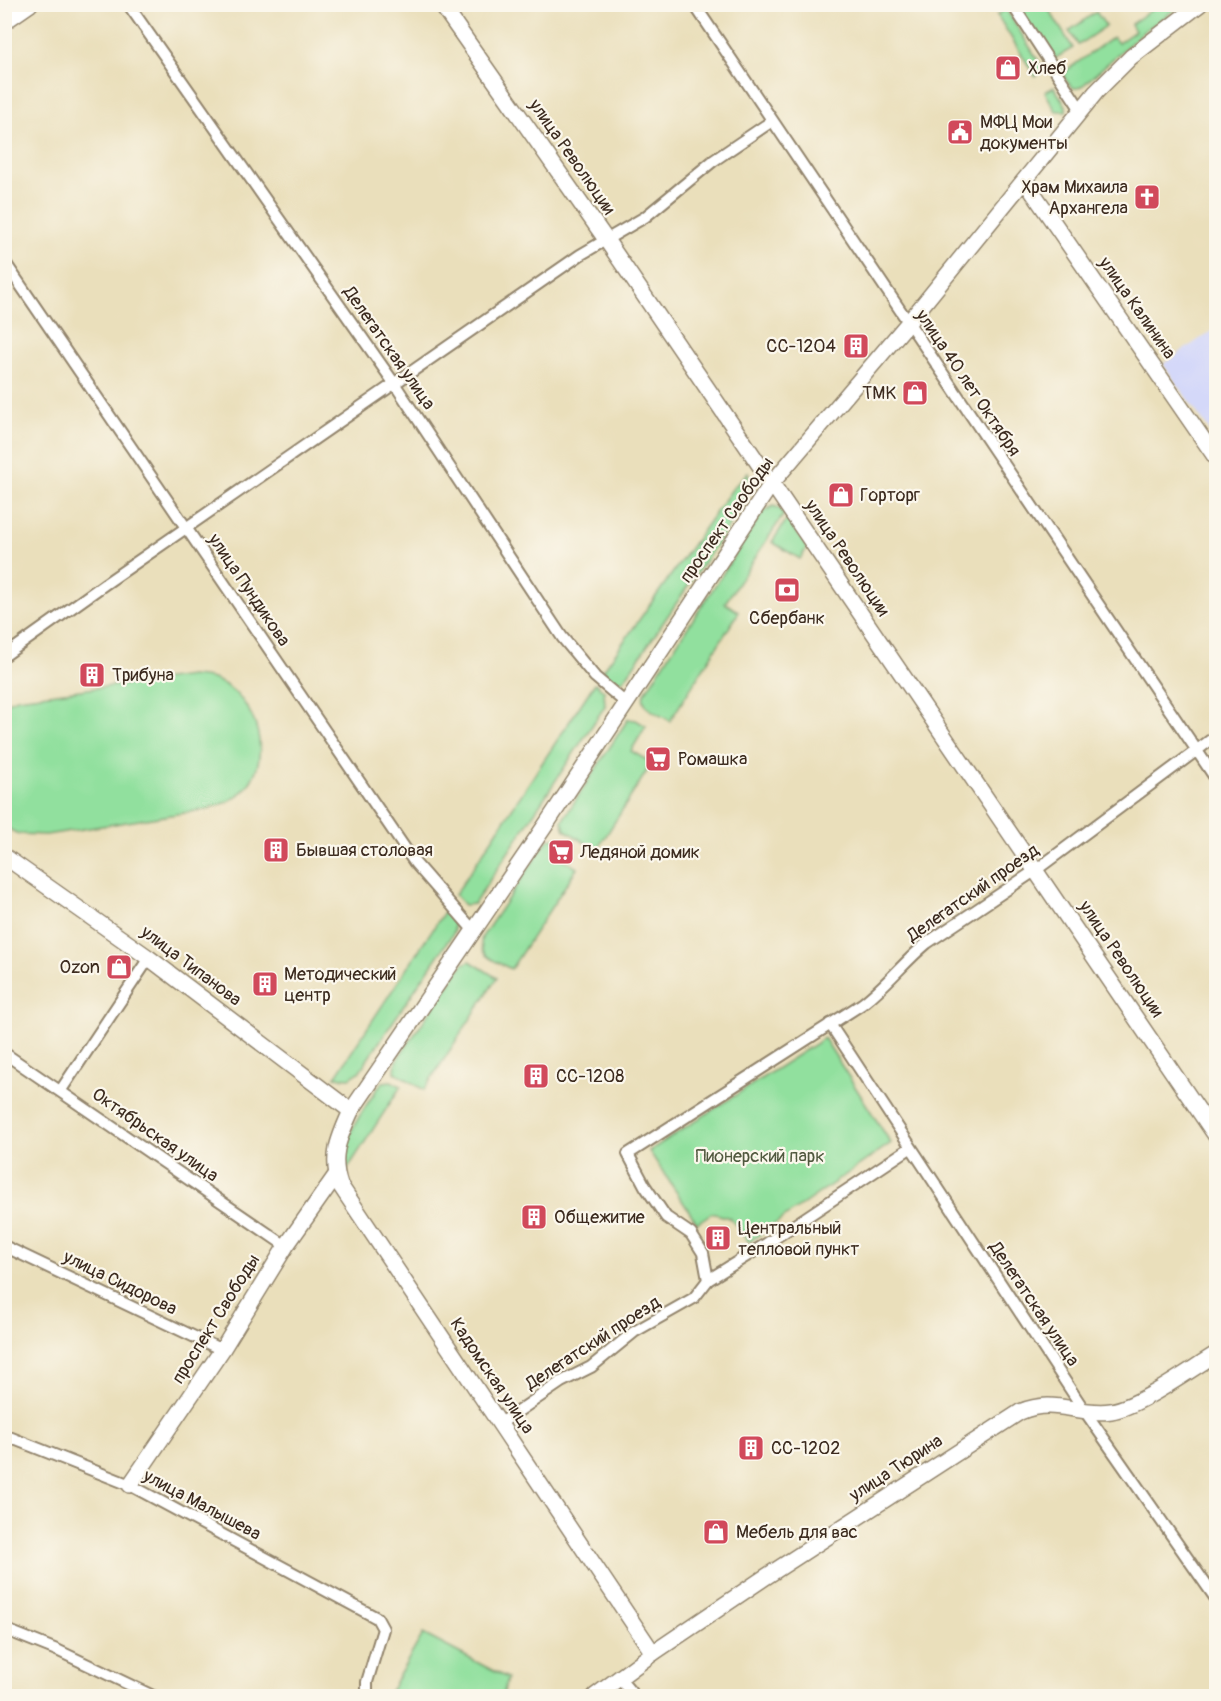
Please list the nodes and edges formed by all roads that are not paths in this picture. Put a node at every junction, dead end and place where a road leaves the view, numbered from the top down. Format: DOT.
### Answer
graph roads {
  1 [pos="30,4"];
  2 [pos="128,4"];
  3 [pos="441,4"];
  4 [pos="694,4"];
  5 [pos="1011,4"];
  6 [pos="1200,4"];
  7 [pos="4,22"];
  8 [pos="1081,110"];
  9 [pos="772,121"];
  10 [pos="1025,181"];
  11 [pos="607,241"];
  12 [pos="4,261"];
  13 [pos="908,323"];
  14 [pos="394,383"];
  15 [pos="1216,458"];
  16 [pos="772,483"];
  17 [pos="187,527"];
  18 [pos="4,656"];
  19 [pos="627,704"];
  20 [pos="1216,736"];
  21 [pos="1196,750"];
  22 [pos="1216,779"];
  23 [pos="4,856"];
  24 [pos="1036,870"];
  25 [pos="474,931"];
  26 [pos="149,958"];
  27 [pos="830,1024"];
  28 [pos="4,1053"];
  29 [pos="62,1090"];
  30 [pos="351,1112"];
  31 [pos="1216,1136"];
  32 [pos="910,1148"];
  33 [pos="336,1175"];
  34 [pos="4,1246"];
  35 [pos="286,1246"];
  36 [pos="708,1280"];
  37 [pos="222,1350"];
  38 [pos="1216,1354"];
  39 [pos="1084,1410"];
  40 [pos="501,1423"];
  41 [pos="4,1435"];
  42 [pos="130,1485"];
  43 [pos="1216,1599"];
  44 [pos="4,1629"];
  45 [pos="653,1653"];
  46 [pos="620,1678"];
  47 [pos="153,1696"];
  48 [pos="367,1696"];
  49 [pos="595,1696"];
  50 [pos="634,1696"];
  1 -- 7 [label="street"];
  2 -- 14 [label="street, Делегатская улица"];
  3 -- 11 [label="street, улица Революции"];
  4 -- 9 [label="street, улица 40 лет Октября"];
  5 -- 8 [label="street"];
  6 -- 8 [label="street, проспект Свободы"];
  8 -- 10 [label="street, проспект Свободы"];
  9 -- 11 [label="street"];
  9 -- 13 [label="street, улица 40 лет Октября"];
  10 -- 13 [label="street, проспект Свободы"];
  10 -- 15 [label="street, улица Калинина"];
  11 -- 14 [label="street"];
  11 -- 16 [label="street, улица Революции"];
  12 -- 17 [label="street, улица Пундикова"];
  13 -- 16 [label="street, проспект Свободы"];
  13 -- 21 [label="street, улица 40 лет Октября"];
  14 -- 17 [label="street"];
  14 -- 19 [label="street, Делегатская улица"];
  16 -- 19 [label="street, проспект Свободы"];
  16 -- 24 [label="street, улица Революции"];
  17 -- 18 [label="street"];
  17 -- 25 [label="street, улица Пундикова"];
  19 -- 25 [label="street, проспект Свободы"];
  20 -- 21 [label="street, Делегатский проезд"];
  21 -- 22 [label="street, улица 40 лет Октября"];
  21 -- 24 [label="street, Делегатский проезд"];
  23 -- 26 [label="street, улица Типанова"];
  24 -- 27 [label="street, Делегатский проезд"];
  24 -- 31 [label="street, улица Революции"];
  25 -- 30 [label="street, проспект Свободы"];
  26 -- 29 [label="street"];
  26 -- 30 [label="street, улица Типанова"];
  27 -- 32 [label="street, Делегатская улица"];
  27 -- 36 [label="street, Делегатский проезд"];
  28 -- 29 [label="street, Октябрьская улица"];
  29 -- 35 [label="street, Октябрьская улица"];
  30 -- 33 [label="street, Кадомская улица"];
  32 -- 36 [label="street, Делегатский проезд"];
  32 -- 39 [label="street, Делегатская улица"];
  33 -- 35 [label="street, проспект Свободы"];
  33 -- 40 [label="street, Кадомская улица"];
  34 -- 37 [label="street, улица Сидорова"];
  35 -- 37 [label="street, проспект Свободы"];
  36 -- 40 [label="street, Делегатский проезд"];
  37 -- 42 [label="street, проспект Свободы"];
  38 -- 39 [label="street, улица Тюрина"];
  39 -- 43 [label="street, Делегатская улица"];
  39 -- 45 [label="street, улица Тюрина"];
  40 -- 45 [label="street, Кадомская улица"];
  41 -- 42 [label="street, улица Малышева"];
  42 -- 48 [label="street, улица Малышева"];
  44 -- 47 [label="street"];
  45 -- 46 [label="street, улица Тюрина"];
  46 -- 49 [label="street, улица Тюрина"];
  46 -- 50 [label="street"];
}
